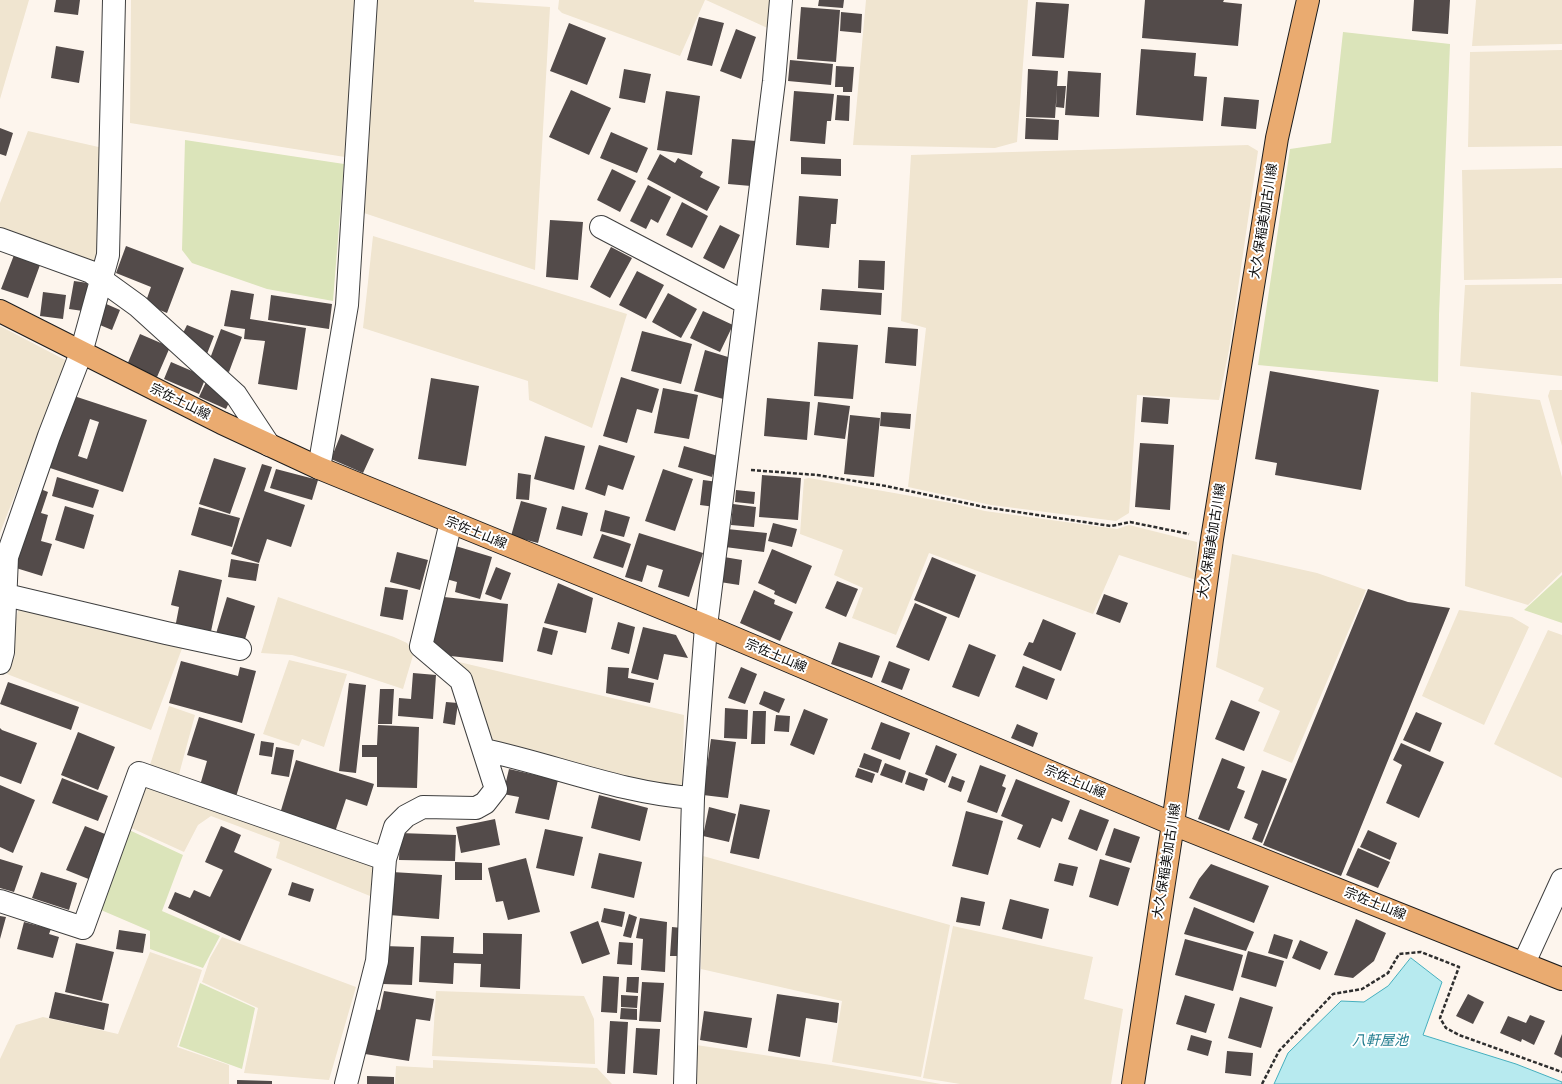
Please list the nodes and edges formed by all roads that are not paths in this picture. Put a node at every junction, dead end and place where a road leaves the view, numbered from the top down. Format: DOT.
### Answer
graph roads {
  1 [pos="114,0"];
  2 [pos="366,0"];
  3 [pos="781,0"];
  4 [pos="1308,0"];
  5 [pos="601,227"];
  6 [pos="0,239"];
  7 [pos="101,279"];
  8 [pos="746,303"];
  9 [pos="0,311"];
  10 [pos="81,353"];
  11 [pos="269,445"];
  12 [pos="319,468"];
  13 [pos="451,522"];
  14 [pos="6,595"];
  15 [pos="706,626"];
  16 [pos="240,648"];
  17 [pos="1,655"];
  18 [pos="484,750"];
  19 [pos="693,798"];
  20 [pos="1173,824"];
  21 [pos="385,858"];
  22 [pos="1562,880"];
  23 [pos="0,901"];
  24 [pos="1524,963"];
  25 [pos="1562,979"];
  26 [pos="346,1084"];
  27 [pos="685,1084"];
  28 [pos="1133,1084"];
  1 -- 7 [label="street"];
  2 -- 12 [label="street"];
  3 -- 8 [label="street"];
  4 -- 20 [label="main road, 大久保稲美加古川線"];
  5 -- 8 [label="street"];
  6 -- 7 [label="street"];
  7 -- 10 [label="street"];
  7 -- 11 [label="street"];
  8 -- 15 [label="street"];
  9 -- 10 [label="main road, 宗佐土山線"];
  10 -- 11 [label="main road, 宗佐土山線"];
  10 -- 14 [label="street"];
  11 -- 12 [label="main road, 宗佐土山線"];
  12 -- 13 [label="main road, 宗佐土山線"];
  13 -- 15 [label="main road, 宗佐土山線"];
  13 -- 18 [label="street"];
  14 -- 16 [label="street"];
  14 -- 17 [label="street"];
  15 -- 19 [label="street"];
  15 -- 20 [label="main road, 宗佐土山線"];
  18 -- 19 [label="street"];
  18 -- 21 [label="street"];
  19 -- 27 [label="street"];
  20 -- 24 [label="main road, 宗佐土山線"];
  20 -- 28 [label="main road, 大久保稲美加古川線"];
  21 -- 23 [label="street"];
  21 -- 26 [label="street"];
  22 -- 24 [label="street"];
  24 -- 25 [label="main road, 宗佐土山線"];
}
